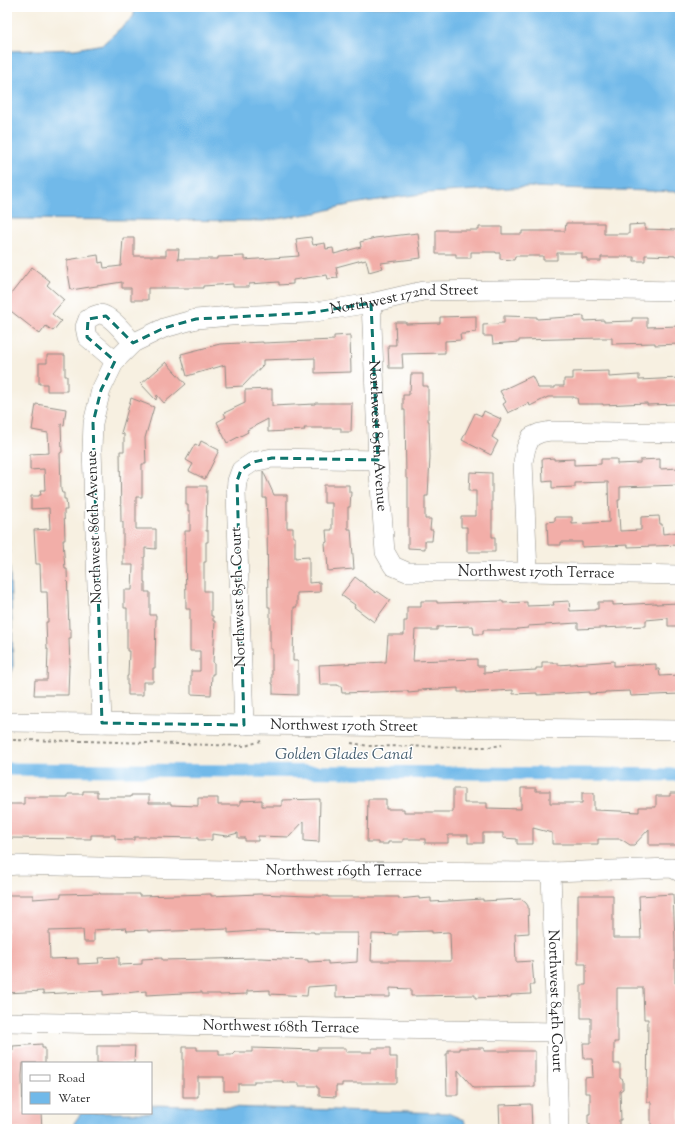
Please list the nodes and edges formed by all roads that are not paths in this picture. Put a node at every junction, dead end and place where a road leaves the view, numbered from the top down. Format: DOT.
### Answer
graph roads {
  1 [pos="680,291"];
  2 [pos="371,303"];
  3 [pos="133,343"];
  4 [pos="115,361"];
  5 [pos="680,433"];
  6 [pos="378,460"];
  7 [pos="393,566"];
  8 [pos="528,572"];
  9 [pos="680,575"];
  10 [pos="7,722"];
  11 [pos="102,723"];
  12 [pos="244,725"];
  13 [pos="680,730"];
  14 [pos="7,866"];
  15 [pos="551,872"];
  16 [pos="680,872"];
  17 [pos="7,1022"];
  18 [pos="555,1032"];
  19 [pos="559,1129"];
  1 -- 2 [label="street, Northwest 172nd Street"];
  2 -- 3 [label="street, Northwest 172nd Street"];
  2 -- 6 [label="street, Northwest 85th Avenue"];
  3 -- 4 [label="street, Northwest 86th Avenue"];
  3 -- 4 [label="street"];
  4 -- 11 [label="street, Northwest 86th Avenue"];
  5 -- 8 [label="street"];
  6 -- 7 [label="street, Northwest 85th Avenue"];
  6 -- 12 [label="street, Northwest 85th Court"];
  7 -- 8 [label="street, Northwest 170th Terrace"];
  8 -- 9 [label="street, Northwest 170th Terrace"];
  10 -- 11 [label="street, Northwest 170th Street"];
  11 -- 12 [label="street, Northwest 170th Street"];
  12 -- 13 [label="street, Northwest 170th Street"];
  14 -- 15 [label="street, Northwest 169th Terrace"];
  15 -- 16 [label="street, Northwest 169th Terrace"];
  15 -- 18 [label="street, Northwest 84th Court"];
  17 -- 18 [label="street, Northwest 168th Terrace"];
  18 -- 19 [label="street, Northwest 84th Court"];
}
